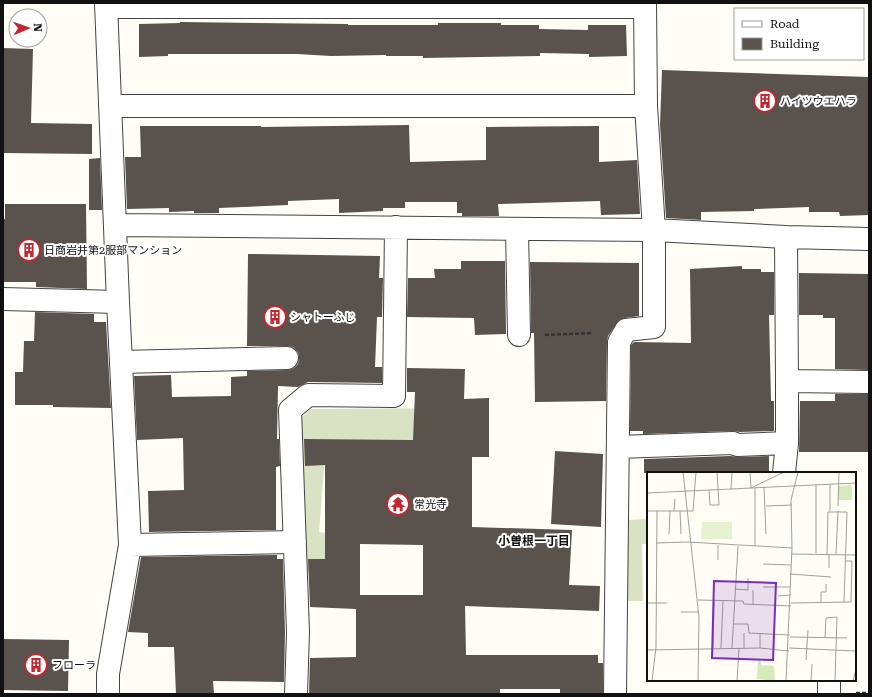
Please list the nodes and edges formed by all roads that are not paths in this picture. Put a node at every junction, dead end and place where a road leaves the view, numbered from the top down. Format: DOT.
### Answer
graph roads {
  1 [pos="106,5"];
  2 [pos="645,5"];
  3 [pos="110,106"];
  4 [pos="646,106"];
  5 [pos="116,225"];
  6 [pos="396,228"];
  7 [pos="517,229"];
  8 [pos="654,230"];
  9 [pos="786,237"];
  10 [pos="869,239"];
  11 [pos="3,299"];
  12 [pos="118,302"];
  13 [pos="519,335"];
  14 [pos="287,358"];
  15 [pos="121,362"];
  16 [pos="787,381"];
  17 [pos="869,382"];
  18 [pos="787,443"];
  19 [pos="618,447"];
  20 [pos="784,472"];
  21 [pos="295,542"];
  22 [pos="130,545"];
  23 [pos="829,681"];
  24 [pos="108,694"];
  25 [pos="296,694"];
  26 [pos="614,694"];
  27 [pos="829,694"];
  1 -- 2 [label="street"];
  1 -- 3 [label="street"];
  2 -- 4 [label="street"];
  3 -- 4 [label="street"];
  3 -- 5 [label="street"];
  4 -- 8 [label="street"];
  5 -- 6 [label="street"];
  5 -- 12 [label="street"];
  6 -- 7 [label="street"];
  6 -- 21 [label="street"];
  7 -- 8 [label="street"];
  7 -- 13 [label="street"];
  8 -- 9 [label="street"];
  8 -- 19 [label="street"];
  9 -- 10 [label="street"];
  9 -- 16 [label="street"];
  11 -- 12 [label="street"];
  12 -- 15 [label="street"];
  14 -- 15 [label="street"];
  15 -- 22 [label="street"];
  16 -- 17 [label="street"];
  16 -- 18 [label="street"];
  18 -- 19 [label="street"];
  18 -- 20 [label="street"];
  19 -- 26 [label="street"];
  21 -- 22 [label="street"];
  21 -- 25 [label="street"];
  22 -- 24 [label="street"];
  23 -- 27 [label="street"];
}
